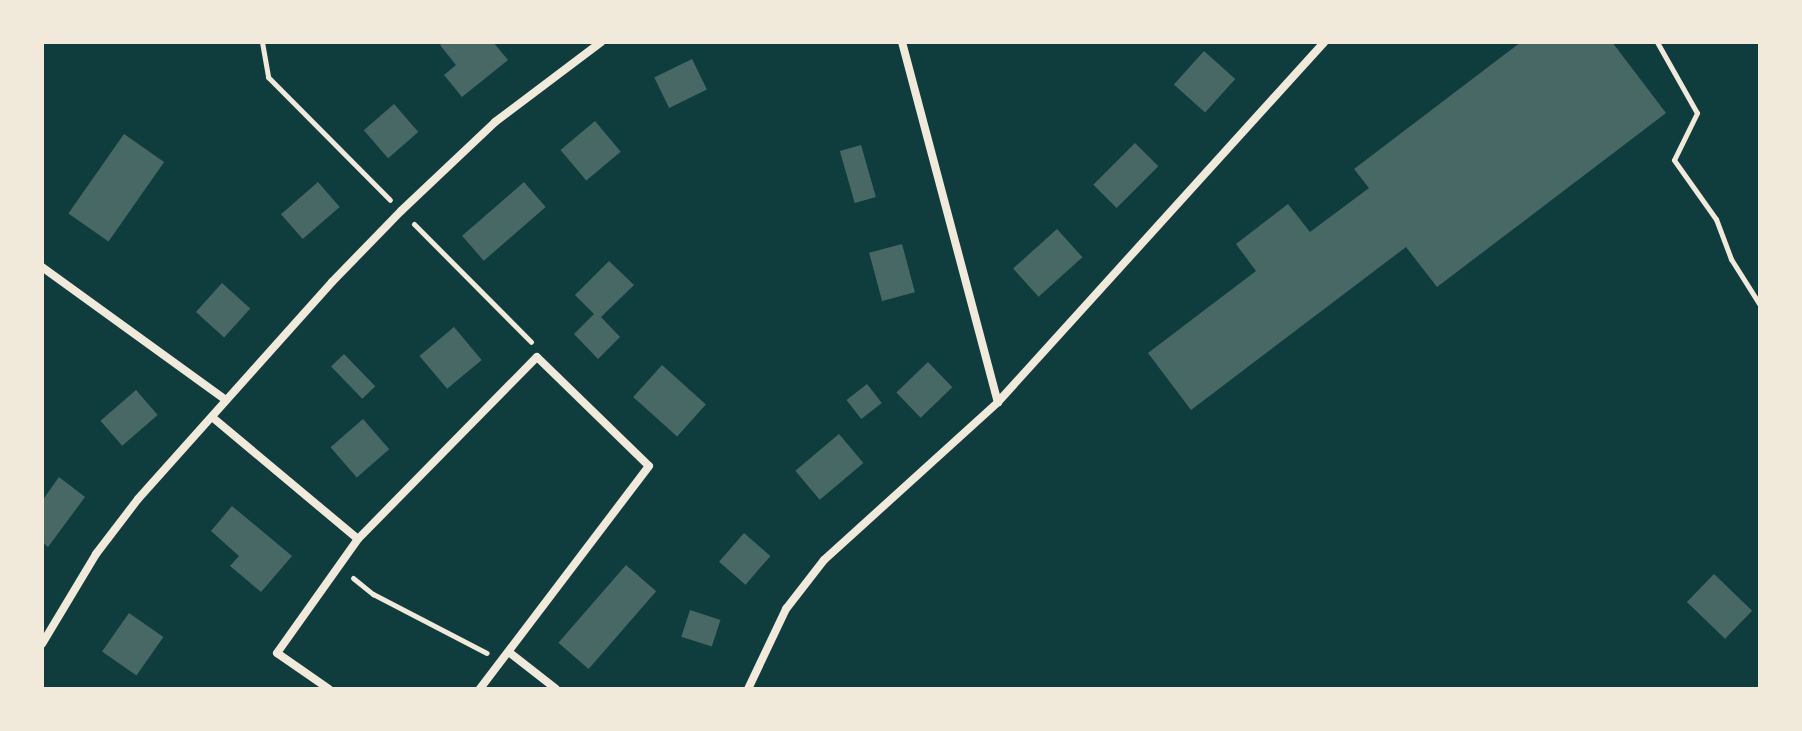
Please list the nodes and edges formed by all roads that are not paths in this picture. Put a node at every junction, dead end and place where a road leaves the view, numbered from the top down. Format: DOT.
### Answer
graph roads {
  1 [pos="601,42"];
  2 [pos="902,42"];
  3 [pos="1325,42"];
  4 [pos="42,267"];
  5 [pos="226,400"];
  6 [pos="998,402"];
  7 [pos="212,417"];
  8 [pos="358,539"];
  9 [pos="42,644"];
  10 [pos="510,653"];
  11 [pos="329,689"];
  12 [pos="480,689"];
  13 [pos="556,689"];
  14 [pos="748,689"];
  1 -- 5 [label="street"];
  2 -- 6 [label="street"];
  3 -- 6 [label="street"];
  4 -- 5 [label="street"];
  5 -- 7 [label="street"];
  6 -- 14 [label="street"];
  7 -- 8 [label="street"];
  7 -- 9 [label="street"];
  8 -- 10 [label="street"];
  8 -- 11 [label="street"];
  10 -- 12 [label="street"];
  10 -- 13 [label="street"];
}
